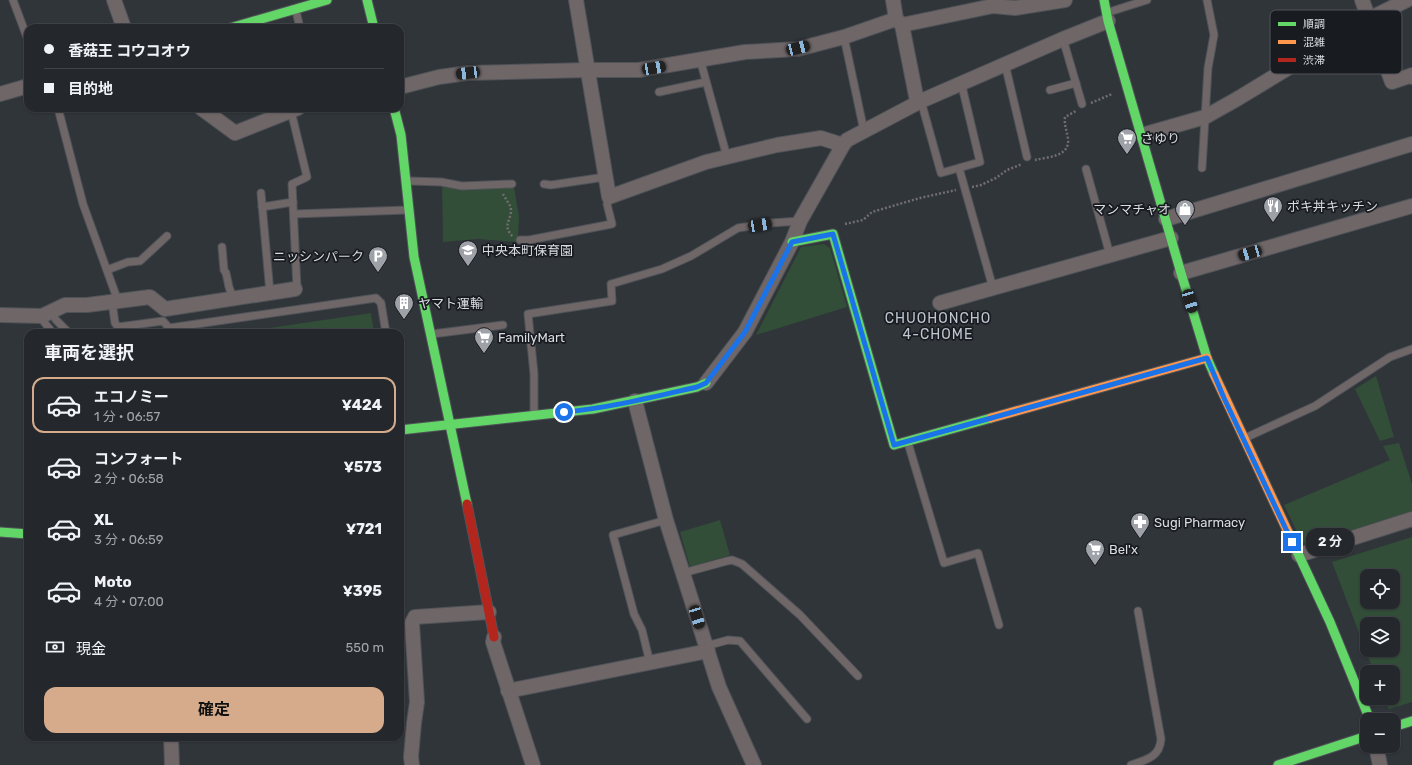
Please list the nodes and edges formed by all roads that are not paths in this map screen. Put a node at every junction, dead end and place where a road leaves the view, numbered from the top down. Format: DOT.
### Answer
graph roads {
  1 [pos="13,0"];
  2 [pos="114,0"];
  3 [pos="327,0"];
  4 [pos="367,0"];
  5 [pos="576,0"];
  6 [pos="893,0"];
  7 [pos="1065,0"];
  8 [pos="1104,0"];
  9 [pos="1147,0"];
  10 [pos="1207,0"];
  11 [pos="1362,0"];
  12 [pos="1407,0"];
  13 [pos="1033,3"];
  14 [pos="295,4"];
  15 [pos="1366,10"];
  16 [pos="1387,10"];
  17 [pos="1108,17"];
  18 [pos="899,22"];
  19 [pos="123,24"];
  20 [pos="241,24"];
  21 [pos="299,24"];
  22 [pos="373,24"];
  23 [pos="24,29"];
  24 [pos="844,37"];
  25 [pos="1063,39"];
  26 [pos="700,59"];
  27 [pos="1005,64"];
  28 [pos="588,70"];
  29 [pos="1278,74"];
  30 [pos="1389,74"];
  31 [pos="1412,77"];
  32 [pos="706,82"];
  33 [pos="961,82"];
  34 [pos="1076,83"];
  35 [pos="404,86"];
  36 [pos="24,87"];
  37 [pos="1050,90"];
  38 [pos="659,92"];
  39 [pos="0,94"];
  40 [pos="921,101"];
  41 [pos="1085,104"];
  42 [pos="59,112"];
  43 [pos="206,112"];
  44 [pos="287,112"];
  45 [pos="295,112"];
  46 [pos="395,112"];
  47 [pos="1205,117"];
  48 [pos="864,131"];
  49 [pos="1142,135"];
  50 [pos="1412,144"];
  51 [pos="843,145"];
  52 [pos="727,157"];
  53 [pos="1026,157"];
  54 [pos="959,168"];
  55 [pos="1202,168"];
  56 [pos="1086,169"];
  57 [pos="605,177"];
  58 [pos="406,181"];
  59 [pos="512,184"];
  60 [pos="544,184"];
  61 [pos="261,193"];
  62 [pos="609,197"];
  63 [pos="293,202"];
  64 [pos="1412,206"];
  65 [pos="262,207"];
  66 [pos="409,210"];
  67 [pos="294,214"];
  68 [pos="1166,219"];
  69 [pos="800,221"];
  70 [pos="167,236"];
  71 [pos="1171,238"];
  72 [pos="520,240"];
  73 [pos="792,242"];
  74 [pos="222,248"];
  75 [pos="1110,255"];
  76 [pos="107,270"];
  77 [pos="1181,273"];
  78 [pos="993,288"];
  79 [pos="295,289"];
  80 [pos="270,293"];
  81 [pos="233,298"];
  82 [pos="115,302"];
  83 [pos="940,303"];
  84 [pos="47,314"];
  85 [pos="0,315"];
  86 [pos="503,326"];
  87 [pos="49,329"];
  88 [pos="65,329"];
  89 [pos="385,329"];
  90 [pos="430,334"];
  91 [pos="1412,349"];
  92 [pos="1207,358"];
  93 [pos="706,383"];
  94 [pos="635,401"];
  95 [pos="534,416"];
  96 [pos="449,426"];
  97 [pos="404,430"];
  98 [pos="1244,439"];
  99 [pos="907,441"];
  100 [pos="666,520"];
  101 [pos="1412,520"];
  102 [pos="0,532"];
  103 [pos="24,534"];
  104 [pos="1298,555"];
  105 [pos="683,573"];
  106 [pos="1138,611"];
  107 [pos="489,612"];
  108 [pos="999,625"];
  109 [pos="494,637"];
  110 [pos="707,648"];
  111 [pos="650,663"];
  112 [pos="858,676"];
  113 [pos="508,690"];
  114 [pos="1367,713"];
  115 [pos="807,719"];
  116 [pos="1412,721"];
  117 [pos="1400,725"];
  118 [pos="1360,738"];
  119 [pos="171,741"];
  120 [pos="1377,753"];
  121 [pos="172,765"];
  122 [pos="412,765"];
  123 [pos="533,765"];
  124 [pos="754,765"];
  125 [pos="1131,765"];
  126 [pos="1278,765"];
  127 [pos="1380,765"];
  1 -- 23 [label="lane"];
  2 -- 19 [label="street"];
  3 -- 14 [label="street"];
  4 -- 22 [label="street"];
  5 -- 28 [label="street"];
  6 -- 18 [label="street"];
  7 -- 13 [label="street"];
  8 -- 17 [label="street"];
  9 -- 17 [label="lane"];
  10 -- 47 [label="lane"];
  11 -- 15 [label="street"];
  12 -- 16 [label="street"];
  13 -- 18 [label="street"];
  14 -- 20 [label="street"];
  14 -- 21 [label="lane"];
  17 -- 25 [label="street"];
  17 -- 49 [label="street"];
  18 -- 24 [label="street"];
  18 -- 40 [label="street"];
  24 -- 26 [label="street"];
  24 -- 48 [label="lane"];
  25 -- 27 [label="street"];
  25 -- 34 [label="lane"];
  26 -- 28 [label="street"];
  26 -- 32 [label="lane"];
  27 -- 33 [label="street"];
  27 -- 53 [label="lane"];
  28 -- 35 [label="street"];
  28 -- 57 [label="street"];
  29 -- 47 [label="street"];
  30 -- 31 [label="street"];
  32 -- 38 [label="lane"];
  32 -- 52 [label="lane"];
  33 -- 40 [label="street"];
  33 -- 54 [label="lane"];
  34 -- 37 [label="lane"];
  34 -- 41 [label="lane"];
  36 -- 39 [label="street"];
  40 -- 48 [label="street"];
  40 -- 54 [label="lane"];
  42 -- 76 [label="lane"];
  43 -- 44 [label="street"];
  45 -- 63 [label="lane"];
  46 -- 58 [label="street"];
  47 -- 49 [label="street"];
  47 -- 55 [label="lane"];
  48 -- 51 [label="street"];
  49 -- 68 [label="street"];
  50 -- 68 [label="street"];
  51 -- 52 [label="street"];
  51 -- 69 [label="street"];
  52 -- 62 [label="street"];
  54 -- 78 [label="lane"];
  56 -- 75 [label="lane"];
  57 -- 60 [label="lane"];
  57 -- 62 [label="street"];
  58 -- 59 [label="lane"];
  58 -- 66 [label="street"];
  61 -- 65 [label="lane"];
  62 -- 72 [label="lane"];
  63 -- 65 [label="lane"];
  63 -- 67 [label="lane"];
  64 -- 77 [label="street"];
  65 -- 80 [label="lane"];
  66 -- 67 [label="lane"];
  66 -- 90 [label="street"];
  67 -- 79 [label="lane"];
  68 -- 71 [label="street"];
  69 -- 73 [label="street"];
  69 -- 95 [label="lane"];
  70 -- 76 [label="lane"];
  71 -- 75 [label="street"];
  71 -- 77 [label="street"];
  73 -- 93 [label="street"];
  73 -- 99 [label="street"];
  74 -- 81 [label="lane"];
  75 -- 78 [label="street"];
  76 -- 82 [label="lane"];
  77 -- 92 [label="street"];
  78 -- 83 [label="street"];
  79 -- 80 [label="street"];
  80 -- 81 [label="street"];
  81 -- 82 [label="street"];
  82 -- 84 [label="street"];
  82 -- 89 [label="lane"];
  84 -- 85 [label="street"];
  84 -- 87 [label="lane"];
  84 -- 88 [label="lane"];
  86 -- 90 [label="lane"];
  90 -- 96 [label="street"];
  91 -- 98 [label="lane"];
  92 -- 98 [label="street"];
  92 -- 99 [label="street"];
  93 -- 94 [label="street"];
  94 -- 95 [label="street"];
  94 -- 100 [label="street"];
  95 -- 96 [label="street"];
  96 -- 97 [label="street"];
  96 -- 107 [label="street"];
  98 -- 104 [label="street"];
  99 -- 108 [label="lane"];
  100 -- 105 [label="street"];
  100 -- 111 [label="lane"];
  101 -- 104 [label="street"];
  102 -- 103 [label="street"];
  104 -- 114 [label="street"];
  105 -- 110 [label="street"];
  105 -- 112 [label="lane"];
  106 -- 125 [label="lane"];
  107 -- 109 [label="street"];
  107 -- 122 [label="street"];
  109 -- 113 [label="street"];
  110 -- 111 [label="street"];
  110 -- 115 [label="lane"];
  110 -- 124 [label="street"];
  111 -- 113 [label="street"];
  113 -- 123 [label="street"];
  116 -- 117 [label="street"];
  118 -- 126 [label="street"];
  119 -- 121 [label="street"];
  120 -- 127 [label="street"];
}
